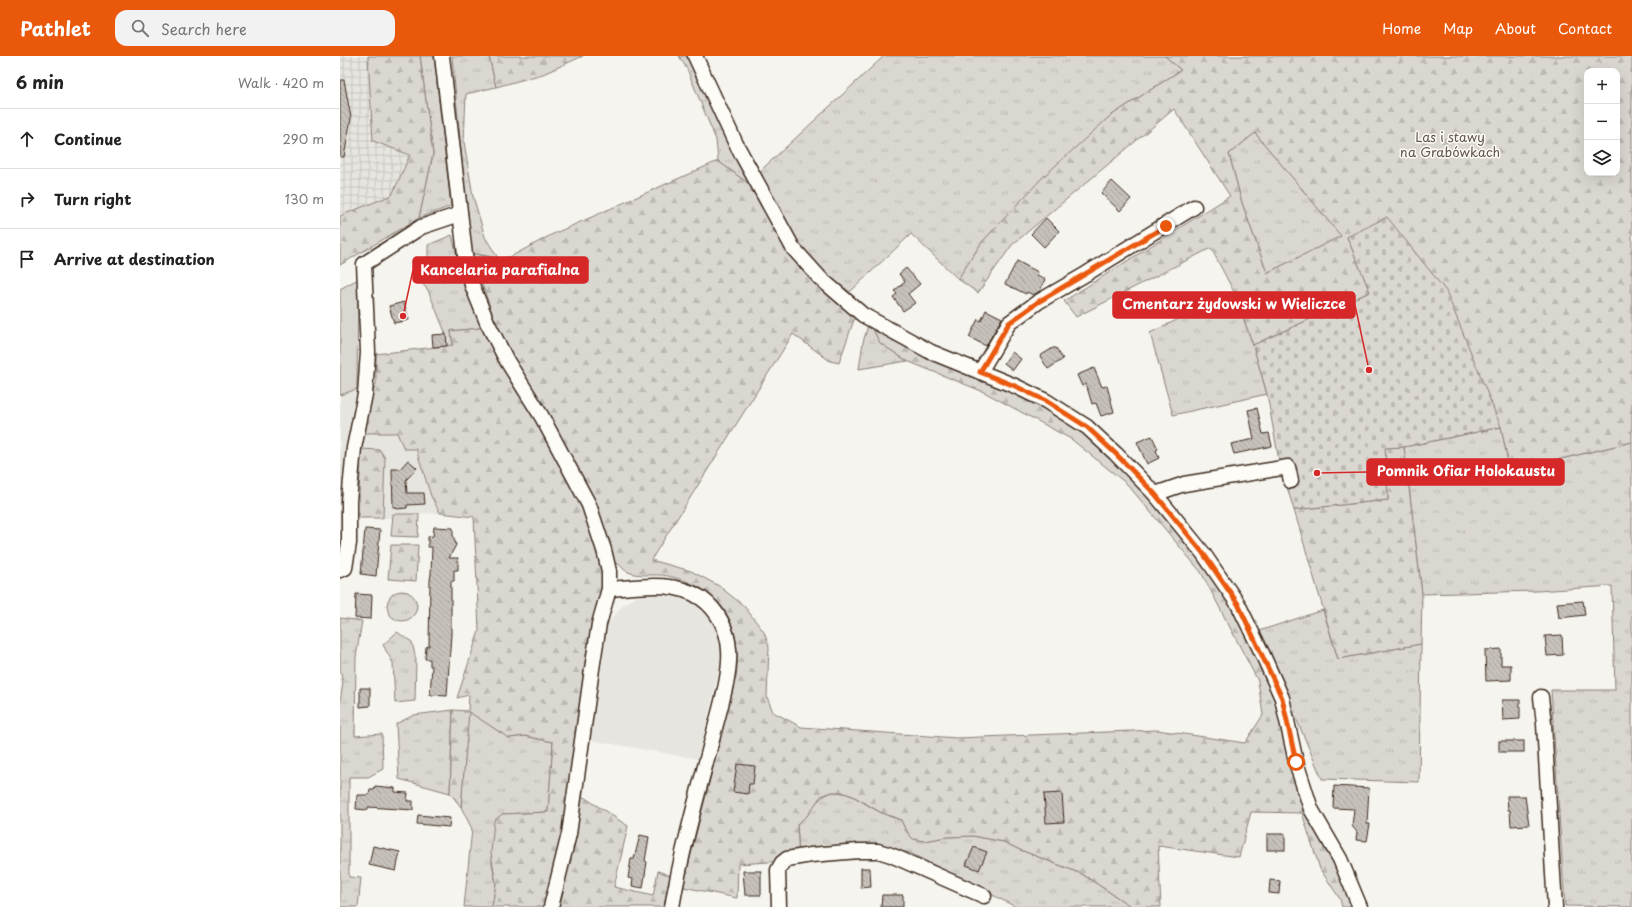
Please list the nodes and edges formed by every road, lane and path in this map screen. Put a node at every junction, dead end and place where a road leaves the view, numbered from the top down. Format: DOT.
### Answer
graph roads {
  1 [pos="442,56"];
  2 [pos="695,56"];
  3 [pos="1194,207"];
  4 [pos="460,214"];
  5 [pos="980,372"];
  6 [pos="1291,481"];
  7 [pos="1155,494"];
  8 [pos="340,570"];
  9 [pos="610,589"];
  10 [pos="1541,697"];
  11 [pos="984,896"];
  12 [pos="551,907"];
  13 [pos="672,907"];
  14 [pos="779,907"];
  15 [pos="1360,907"];
  16 [pos="1556,907"];
  1 -- 4 [label="street"];
  2 -- 5 [label="street"];
  3 -- 5 [label="street"];
  4 -- 8 [label="street"];
  4 -- 9 [label="street"];
  5 -- 7 [label="street"];
  6 -- 7 [label="street"];
  7 -- 15 [label="street"];
  9 -- 12 [label="street"];
  9 -- 13 [label="street"];
  10 -- 16 [label="street"];
  11 -- 14 [label="street"];
}
